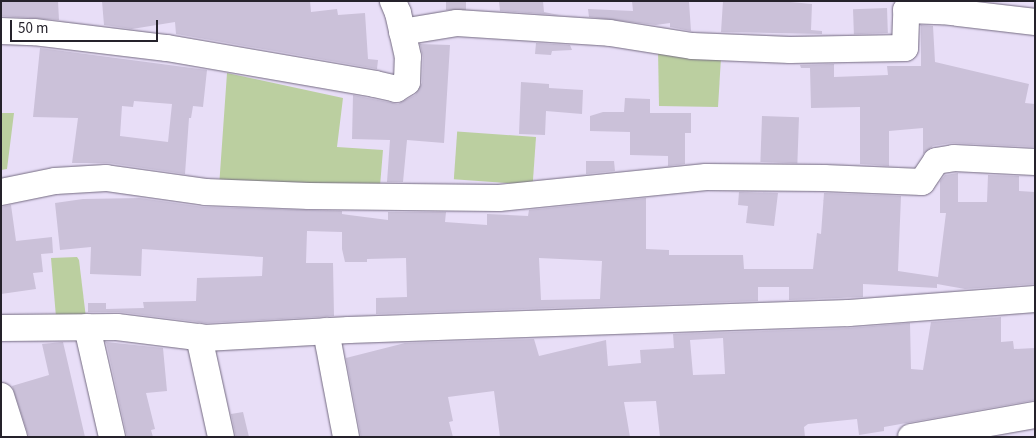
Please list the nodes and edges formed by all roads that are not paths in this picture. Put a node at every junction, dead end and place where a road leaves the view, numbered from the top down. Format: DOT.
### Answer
graph roads {
  1 [pos="393,1"];
  2 [pos="1035,22"];
  3 [pos="1,31"];
  4 [pos="402,32"];
  5 [pos="1035,162"];
  6 [pos="1,192"];
  7 [pos="1035,299"];
  8 [pos="87,327"];
  9 [pos="1,328"];
  10 [pos="326,331"];
  11 [pos="199,337"];
  12 [pos="1,396"];
  13 [pos="1035,415"];
  14 [pos="14,437"];
  15 [pos="112,437"];
  16 [pos="222,437"];
  17 [pos="346,437"];
  18 [pos="911,437"];
  1 -- 4 [label="street"];
  2 -- 4 [label="street"];
  3 -- 4 [label="street"];
  5 -- 6 [label="street"];
  7 -- 10 [label="street"];
  8 -- 9 [label="street"];
  8 -- 11 [label="street"];
  8 -- 15 [label="street"];
  10 -- 11 [label="street"];
  10 -- 17 [label="street"];
  11 -- 16 [label="street"];
  12 -- 14 [label="street"];
  13 -- 18 [label="street"];
}
